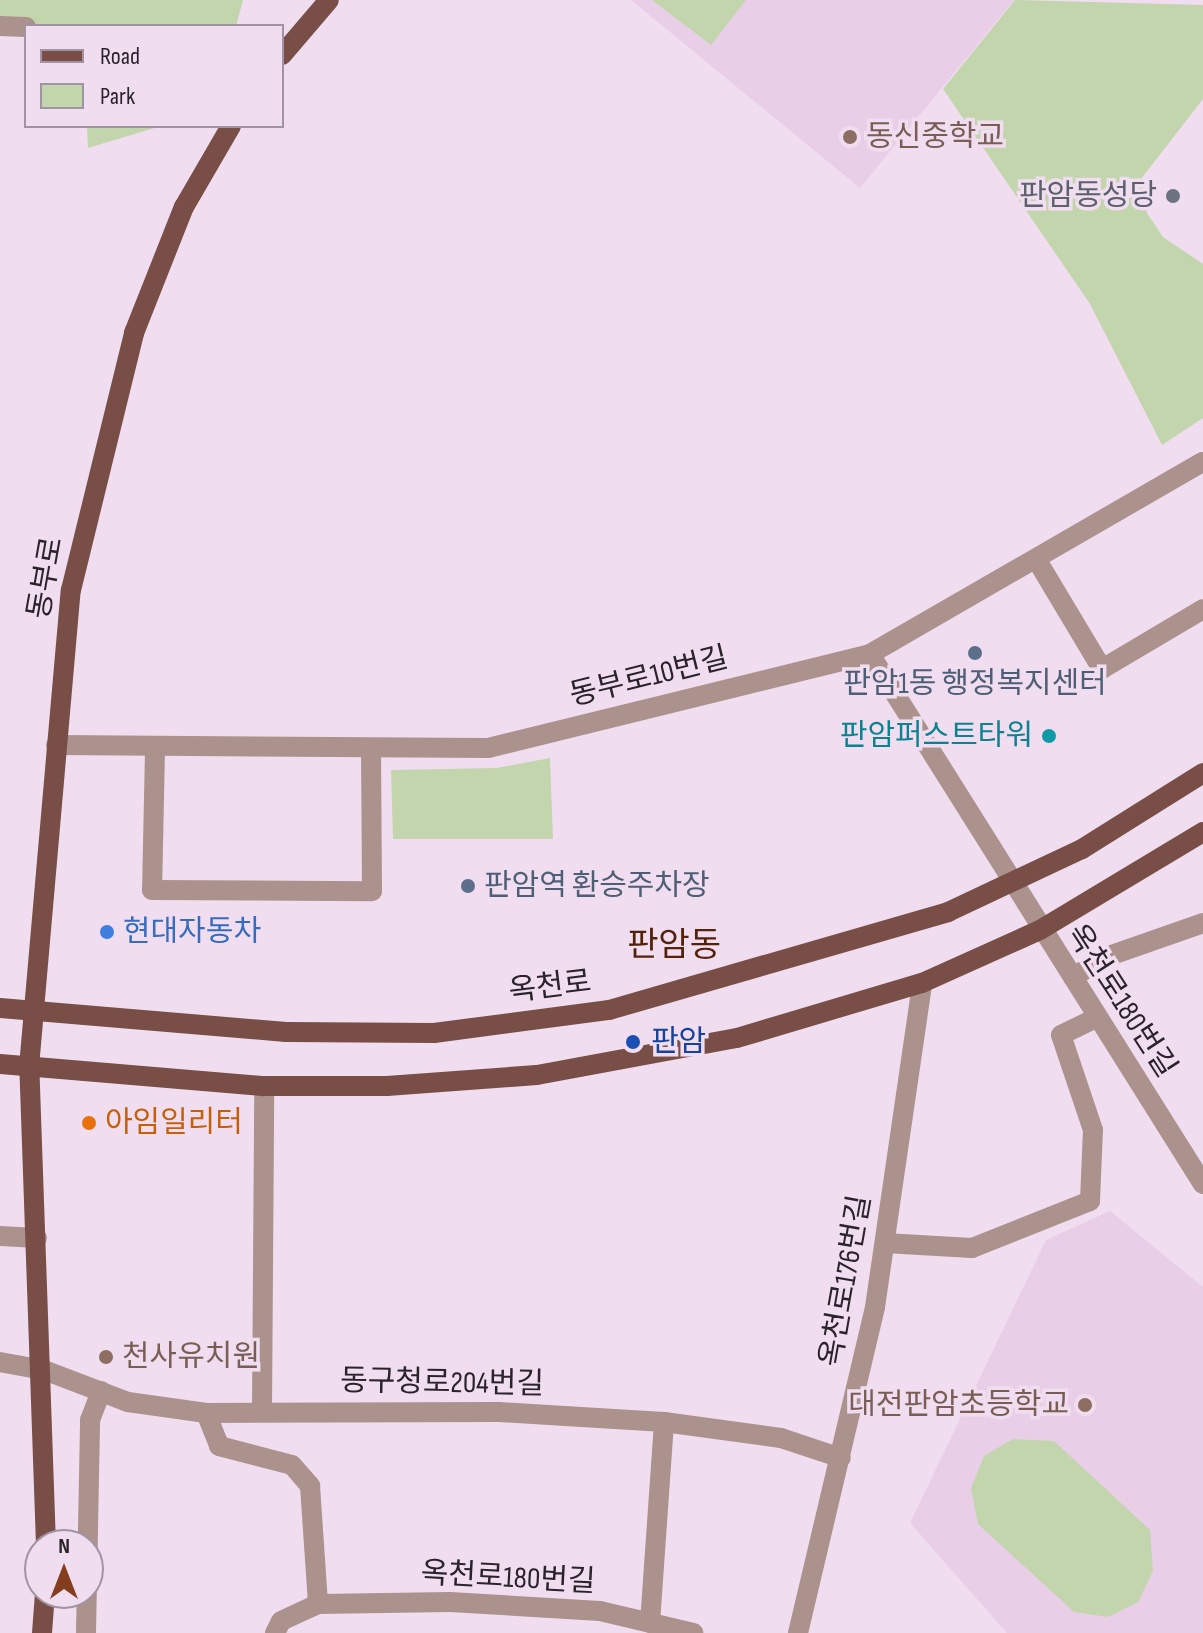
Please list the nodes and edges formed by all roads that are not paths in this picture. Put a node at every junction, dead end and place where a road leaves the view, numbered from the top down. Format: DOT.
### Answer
graph roads {
  1 [pos="329,0"];
  2 [pos="0,26"];
  3 [pos="24,27"];
  4 [pos="284,53"];
  5 [pos="230,128"];
  6 [pos="1203,462"];
  7 [pos="1038,562"];
  8 [pos="1203,609"];
  9 [pos="870,654"];
  10 [pos="56,745"];
  11 [pos="155,750"];
  12 [pos="371,750"];
  13 [pos="1203,773"];
  14 [pos="1203,832"];
  15 [pos="1014,884"];
  16 [pos="1203,923"];
  17 [pos="1040,930"];
  18 [pos="1073,977"];
  19 [pos="922,983"];
  20 [pos="0,1008"];
  21 [pos="32,1011"];
  22 [pos="1098,1017"];
  23 [pos="0,1064"];
  24 [pos="29,1067"];
  25 [pos="264,1086"];
  26 [pos="1203,1184"];
  27 [pos="0,1236"];
  28 [pos="37,1238"];
  29 [pos="885,1243"];
  30 [pos="0,1362"];
  31 [pos="44,1370"];
  32 [pos="101,1391"];
  33 [pos="262,1411"];
  34 [pos="206,1413"];
  35 [pos="664,1422"];
  36 [pos="841,1458"];
  37 [pos="46,1529"];
  38 [pos="318,1604"];
  39 [pos="44,1609"];
  40 [pos="650,1623"];
  41 [pos="42,1633"];
  42 [pos="86,1633"];
  43 [pos="275,1633"];
  44 [pos="693,1633"];
  45 [pos="798,1633"];
  1 -- 4 [label="main road"];
  2 -- 3 [label="street"];
  5 -- 10 [label="main road, 동부로"];
  6 -- 7 [label="street, 동부로10번길"];
  7 -- 8 [label="street"];
  7 -- 9 [label="street, 동부로10번길"];
  9 -- 12 [label="street, 동부로10번길"];
  9 -- 15 [label="street, 옥천로180번길"];
  10 -- 11 [label="street, 동부로10번길"];
  10 -- 21 [label="main road, 동부로"];
  11 -- 12 [label="street, 동부로10번길"];
  11 -- 12 [label="street"];
  13 -- 15 [label="main road, 옥천로"];
  14 -- 17 [label="main road"];
  15 -- 17 [label="street, 옥천로180번길"];
  15 -- 21 [label="main road, 옥천로"];
  16 -- 18 [label="street"];
  17 -- 18 [label="street, 옥천로180번길"];
  17 -- 19 [label="main road"];
  18 -- 22 [label="street, 옥천로180번길"];
  19 -- 25 [label="main road"];
  19 -- 29 [label="street, 옥천로176번길"];
  20 -- 21 [label="main road, 옥천로"];
  21 -- 24 [label="main road, 동부로"];
  22 -- 26 [label="street, 옥천로180번길"];
  22 -- 29 [label="street"];
  23 -- 24 [label="main road"];
  24 -- 25 [label="main road"];
  24 -- 28 [label="main road, 동부로"];
  25 -- 33 [label="street"];
  27 -- 28 [label="street"];
  28 -- 31 [label="main road, 동부로"];
  29 -- 36 [label="street, 옥천로176번길"];
  30 -- 31 [label="street, 동구청로204번길"];
  31 -- 32 [label="street, 동구청로204번길"];
  31 -- 37 [label="main road, 동부로"];
  32 -- 34 [label="street, 동구청로204번길"];
  32 -- 42 [label="street"];
  33 -- 34 [label="street, 동구청로204번길"];
  33 -- 35 [label="street, 동구청로204번길"];
  34 -- 38 [label="street"];
  35 -- 36 [label="street, 동구청로204번길"];
  35 -- 40 [label="street"];
  36 -- 45 [label="street, 옥천로176번길"];
  38 -- 40 [label="street, 옥천로180번길"];
  38 -- 43 [label="street"];
  39 -- 41 [label="main road"];
  40 -- 44 [label="street, 옥천로180번길"];
}
